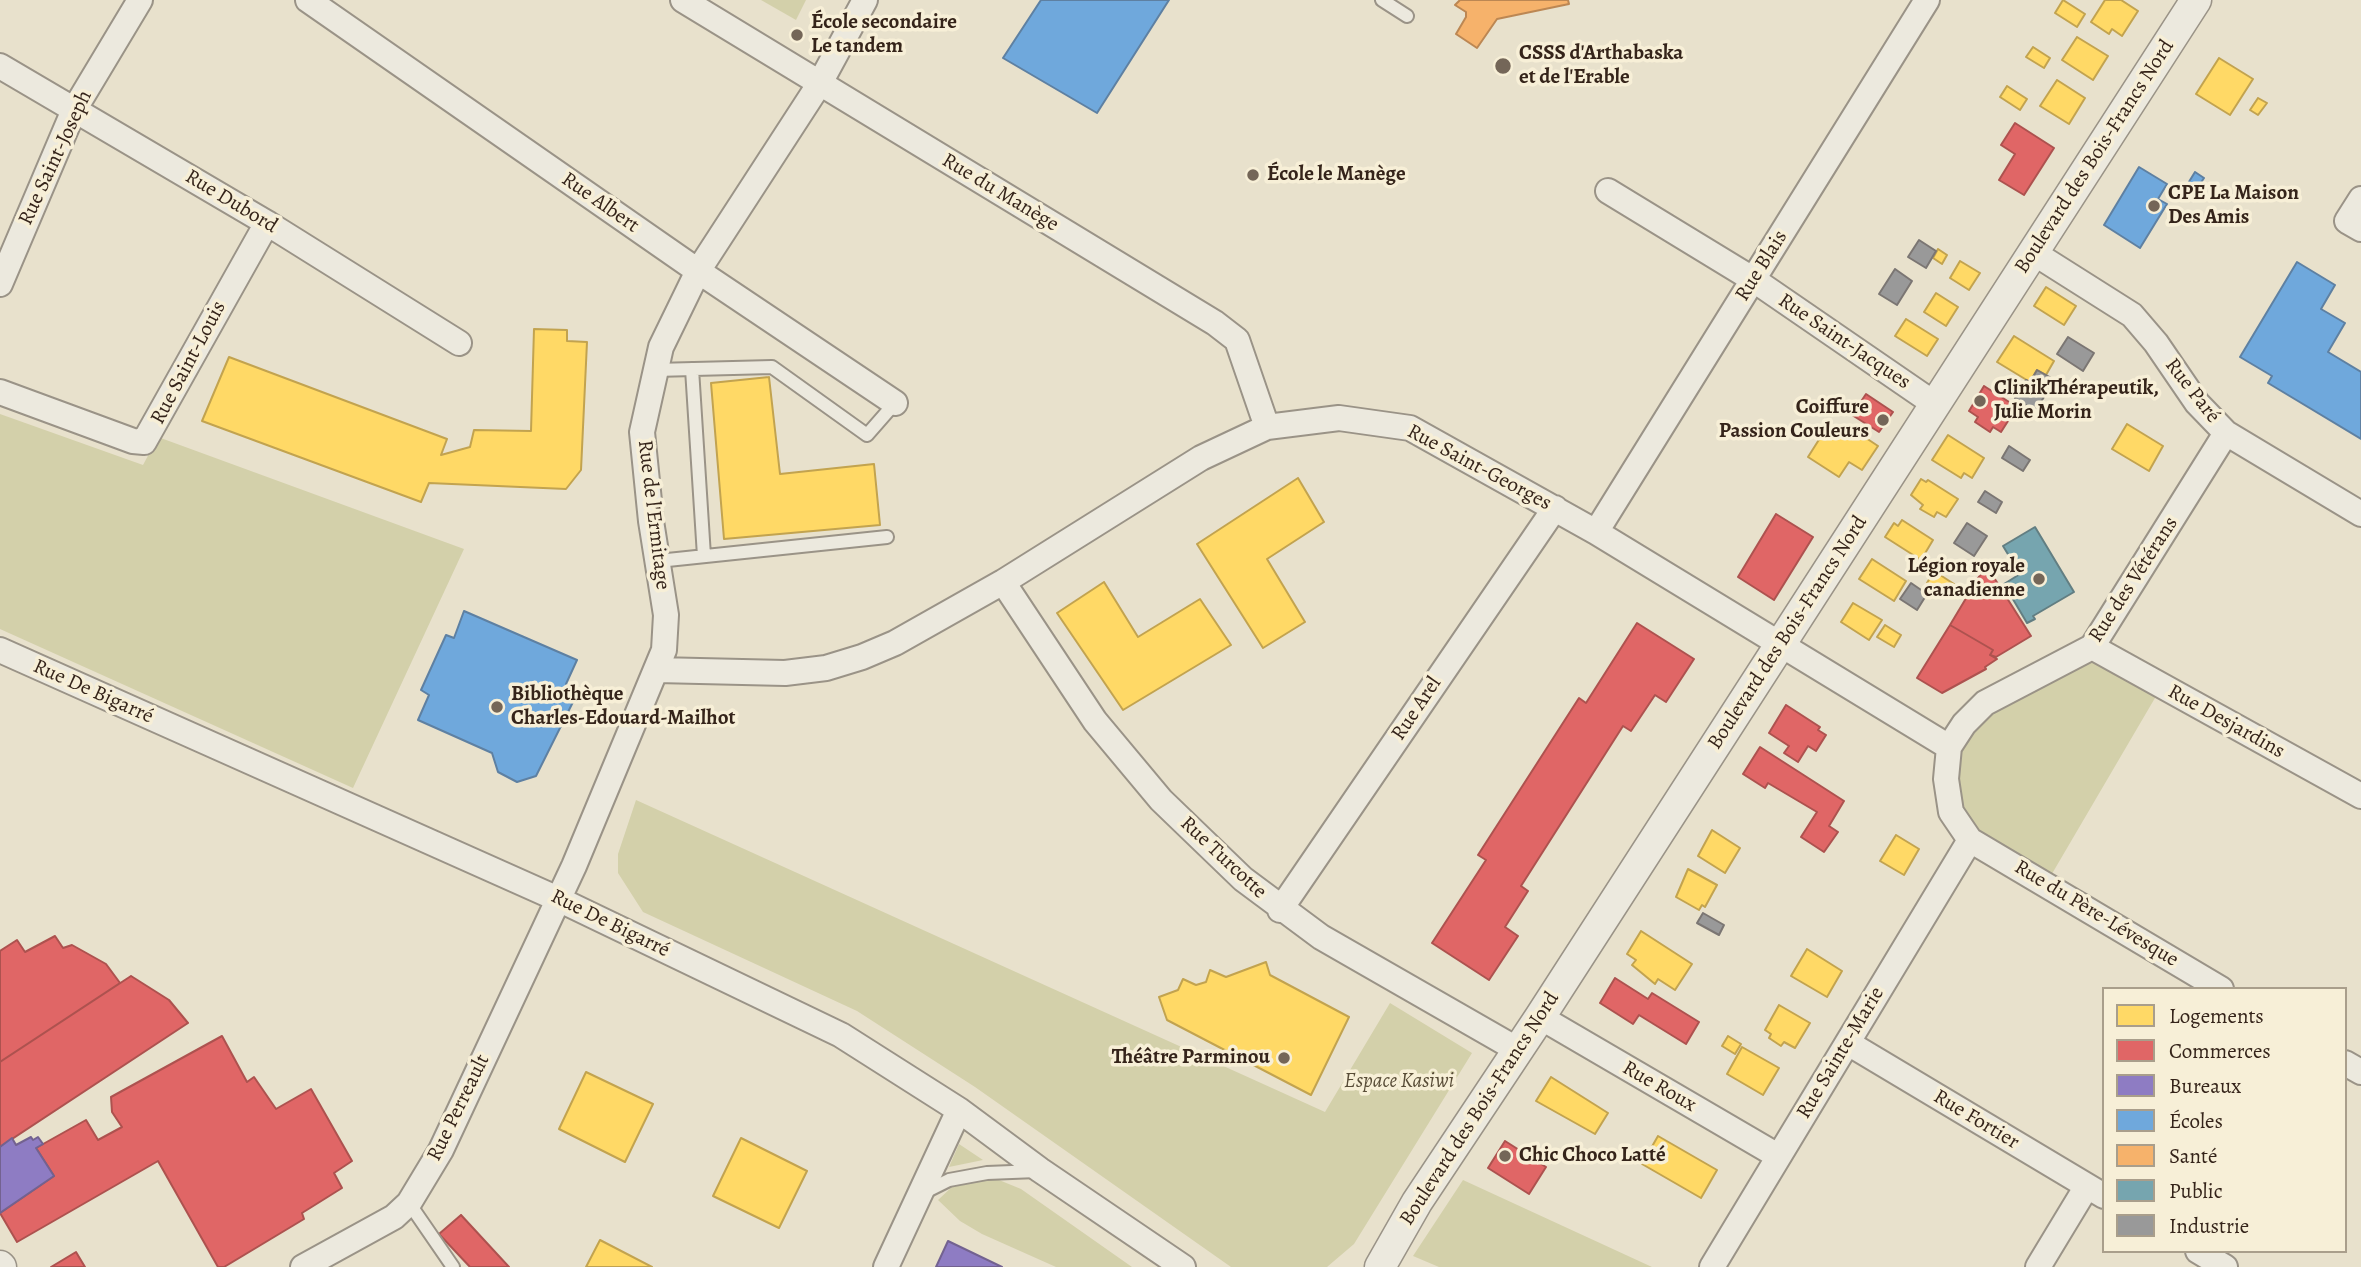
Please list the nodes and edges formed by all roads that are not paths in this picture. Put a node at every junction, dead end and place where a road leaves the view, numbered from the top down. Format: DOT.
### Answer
graph roads {
  1 [pos="140,0"];
  2 [pos="308,0"];
  3 [pos="683,0"];
  4 [pos="865,0"];
  5 [pos="1382,0"];
  6 [pos="1927,0"];
  7 [pos="2196,0"];
  8 [pos="1408,16"];
  9 [pos="0,66"];
  10 [pos="820,83"];
  11 [pos="74,110"];
  12 [pos="1608,191"];
  13 [pos="2361,199"];
  14 [pos="267,223"];
  15 [pos="2361,229"];
  16 [pos="2034,253"];
  17 [pos="698,271"];
  18 [pos="1754,280"];
  19 [pos="0,284"];
  20 [pos="459,343"];
  21 [pos="692,369"];
  22 [pos="655,370"];
  23 [pos="0,392"];
  24 [pos="895,403"];
  25 [pos="1936,405"];
  26 [pos="1267,427"];
  27 [pos="2226,433"];
  28 [pos="1555,508"];
  29 [pos="2361,514"];
  30 [pos="1596,532"];
  31 [pos="887,537"];
  32 [pos="704,556"];
  33 [pos="658,561"];
  34 [pos="1003,582"];
  35 [pos="1780,643"];
  36 [pos="2092,647"];
  37 [pos="0,650"];
  38 [pos="657,670"];
  39 [pos="1950,747"];
  40 [pos="2361,796"];
  41 [pos="1970,840"];
  42 [pos="558,898"];
  43 [pos="1280,910"];
  44 [pos="2218,987"];
  45 [pos="1540,1017"];
  46 [pos="1848,1043"];
  47 [pos="1518,1050"];
  48 [pos="959,1110"];
  49 [pos="1778,1156"];
  50 [pos="1040,1170"];
  51 [pos="2096,1191"];
  52 [pos="920,1195"];
  53 [pos="409,1203"];
  54 [pos="2201,1253"];
  55 [pos="303,1267"];
  56 [pos="453,1267"];
  57 [pos="887,1267"];
  58 [pos="1183,1267"];
  59 [pos="1381,1267"];
  60 [pos="1712,1267"];
  61 [pos="2038,1267"];
  62 [pos="2225,1267"];
  1 -- 11 [label="street, Rue Saint-Joseph"];
  2 -- 17 [label="street, Rue Albert"];
  3 -- 10 [label="street, Rue du Manège"];
  4 -- 10 [label="street, Rue de l'Ermitage"];
  5 -- 8 [label="lane"];
  6 -- 18 [label="street, Rue Blais"];
  7 -- 16 [label="street, Boulevard des Bois-Francs Nord"];
  9 -- 11 [label="street, Rue Dubord"];
  10 -- 17 [label="street, Rue de l'Ermitage"];
  10 -- 26 [label="street, Rue du Manège"];
  11 -- 14 [label="street, Rue Dubord"];
  11 -- 19 [label="street, Rue Saint-Joseph"];
  12 -- 18 [label="street, Rue Saint-Jacques"];
  13 -- 15 [label="street"];
  14 -- 20 [label="street, Rue Dubord"];
  14 -- 23 [label="street, Rue Saint-Louis"];
  16 -- 25 [label="street, Boulevard des Bois-Francs Nord"];
  16 -- 27 [label="street, Rue Paré"];
  17 -- 22 [label="street, Rue de l'Ermitage"];
  17 -- 24 [label="street, Rue Albert"];
  18 -- 25 [label="street, Rue Saint-Jacques"];
  18 -- 30 [label="street, Rue Blais"];
  21 -- 22 [label="lane"];
  21 -- 24 [label="lane"];
  21 -- 32 [label="lane"];
  22 -- 33 [label="street, Rue de l'Ermitage"];
  25 -- 35 [label="street, Boulevard des Bois-Francs Nord"];
  26 -- 28 [label="street, Rue Saint-Georges"];
  26 -- 34 [label="street, Rue Saint-Georges"];
  27 -- 29 [label="street, Rue Paré"];
  27 -- 36 [label="street, Rue des Vétérans"];
  28 -- 30 [label="street, Rue Saint-Georges"];
  28 -- 43 [label="street, Rue Arel"];
  30 -- 35 [label="street, Rue Saint-Georges"];
  31 -- 32 [label="lane"];
  32 -- 33 [label="lane"];
  33 -- 38 [label="street, Rue de l'Ermitage"];
  34 -- 38 [label="street, Rue Saint-Georges"];
  34 -- 43 [label="street, Rue Turcotte"];
  35 -- 39 [label="street, Rue Saint-Georges"];
  35 -- 45 [label="street, Boulevard des Bois-Francs Nord"];
  36 -- 39 [label="street, Rue des Vétérans"];
  36 -- 40 [label="street, Rue Desjardins"];
  37 -- 42 [label="street, Rue De Bigarré"];
  38 -- 42 [label="street, Rue de l'Ermitage"];
  39 -- 41 [label="street"];
  41 -- 44 [label="street, Rue du Père-Lévesque"];
  41 -- 46 [label="street, Rue Sainte-Marie"];
  42 -- 48 [label="street, Rue De Bigarré"];
  42 -- 53 [label="street, Rue Perreault"];
  43 -- 47 [label="street, Rue Turcotte"];
  45 -- 47 [label="street, Boulevard des Bois-Francs Nord"];
  45 -- 49 [label="street, Rue Roux"];
  46 -- 49 [label="street, Rue Sainte-Marie"];
  46 -- 51 [label="street, Rue Fortier"];
  47 -- 59 [label="street, Boulevard des Bois-Francs Nord"];
  48 -- 50 [label="street, Rue De Bigarré"];
  48 -- 52 [label="street"];
  49 -- 60 [label="street, Rue Sainte-Marie"];
  50 -- 52 [label="lane"];
  50 -- 58 [label="street, Rue De Bigarré"];
  51 -- 61 [label="street"];
  52 -- 57 [label="street"];
  53 -- 55 [label="street, Rue Perreault"];
  53 -- 56 [label="lane"];
  54 -- 62 [label="street"];
}
